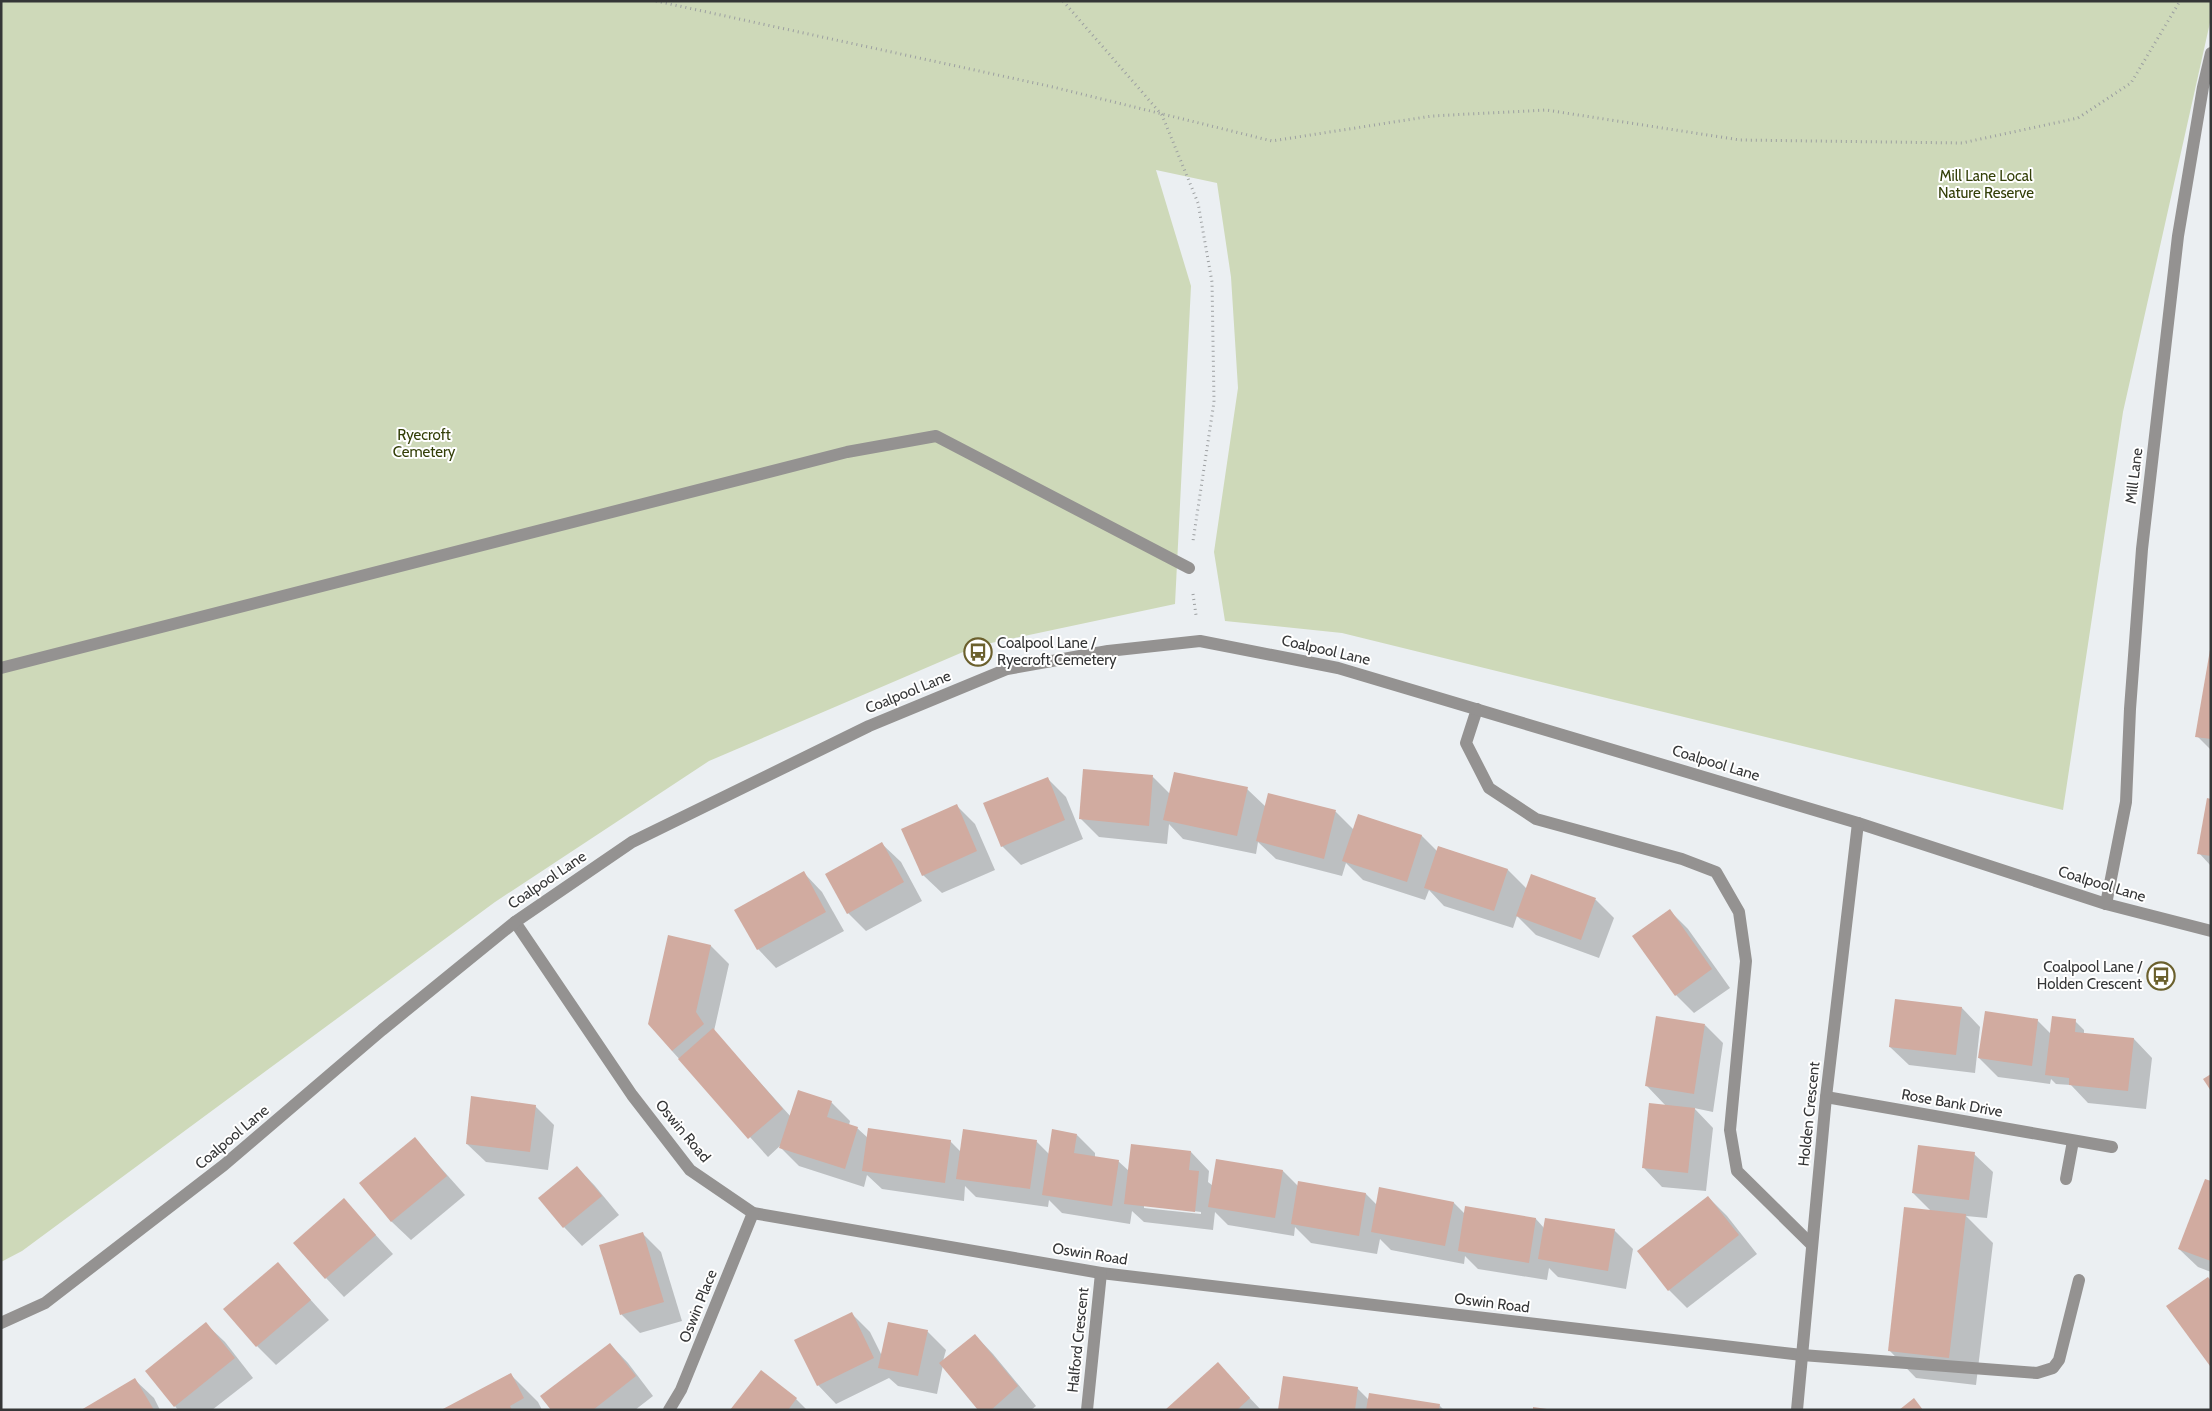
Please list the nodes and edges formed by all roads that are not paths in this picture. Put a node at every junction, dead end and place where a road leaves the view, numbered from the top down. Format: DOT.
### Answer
graph roads {
  1 [pos="2211,53"];
  2 [pos="1189,568"];
  3 [pos="1,668"];
  4 [pos="1477,709"];
  5 [pos="1858,823"];
  6 [pos="2106,904"];
  7 [pos="515,922"];
  8 [pos="2211,932"];
  9 [pos="1826,1097"];
  10 [pos="2073,1141"];
  11 [pos="2112,1147"];
  12 [pos="2066,1179"];
  13 [pos="753,1213"];
  14 [pos="1812,1245"];
  15 [pos="1100,1274"];
  16 [pos="2079,1280"];
  17 [pos="1,1322"];
  18 [pos="1802,1355"];
  19 [pos="669,1410"];
  20 [pos="1087,1410"];
  21 [pos="1796,1410"];
  1 -- 6 [label="street, Mill Lane"];
  2 -- 3 [label="street"];
  4 -- 5 [label="street, Coalpool Lane"];
  4 -- 7 [label="street, Coalpool Lane"];
  4 -- 14 [label="street"];
  5 -- 6 [label="street, Coalpool Lane"];
  5 -- 9 [label="street, Holden Crescent"];
  6 -- 8 [label="street, Coalpool Lane"];
  7 -- 13 [label="street, Oswin Road"];
  7 -- 17 [label="street, Coalpool Lane"];
  9 -- 10 [label="street, Rose Bank Drive"];
  9 -- 14 [label="street, Holden Crescent"];
  10 -- 11 [label="street, Rose Bank Drive"];
  10 -- 12 [label="street"];
  13 -- 15 [label="street, Oswin Road"];
  13 -- 19 [label="street, Oswin Place"];
  14 -- 18 [label="street, Holden Crescent"];
  15 -- 18 [label="street, Oswin Road"];
  15 -- 20 [label="street, Halford Crescent"];
  16 -- 18 [label="street, Oswin Road"];
  18 -- 21 [label="street, Holden Crescent"];
}
